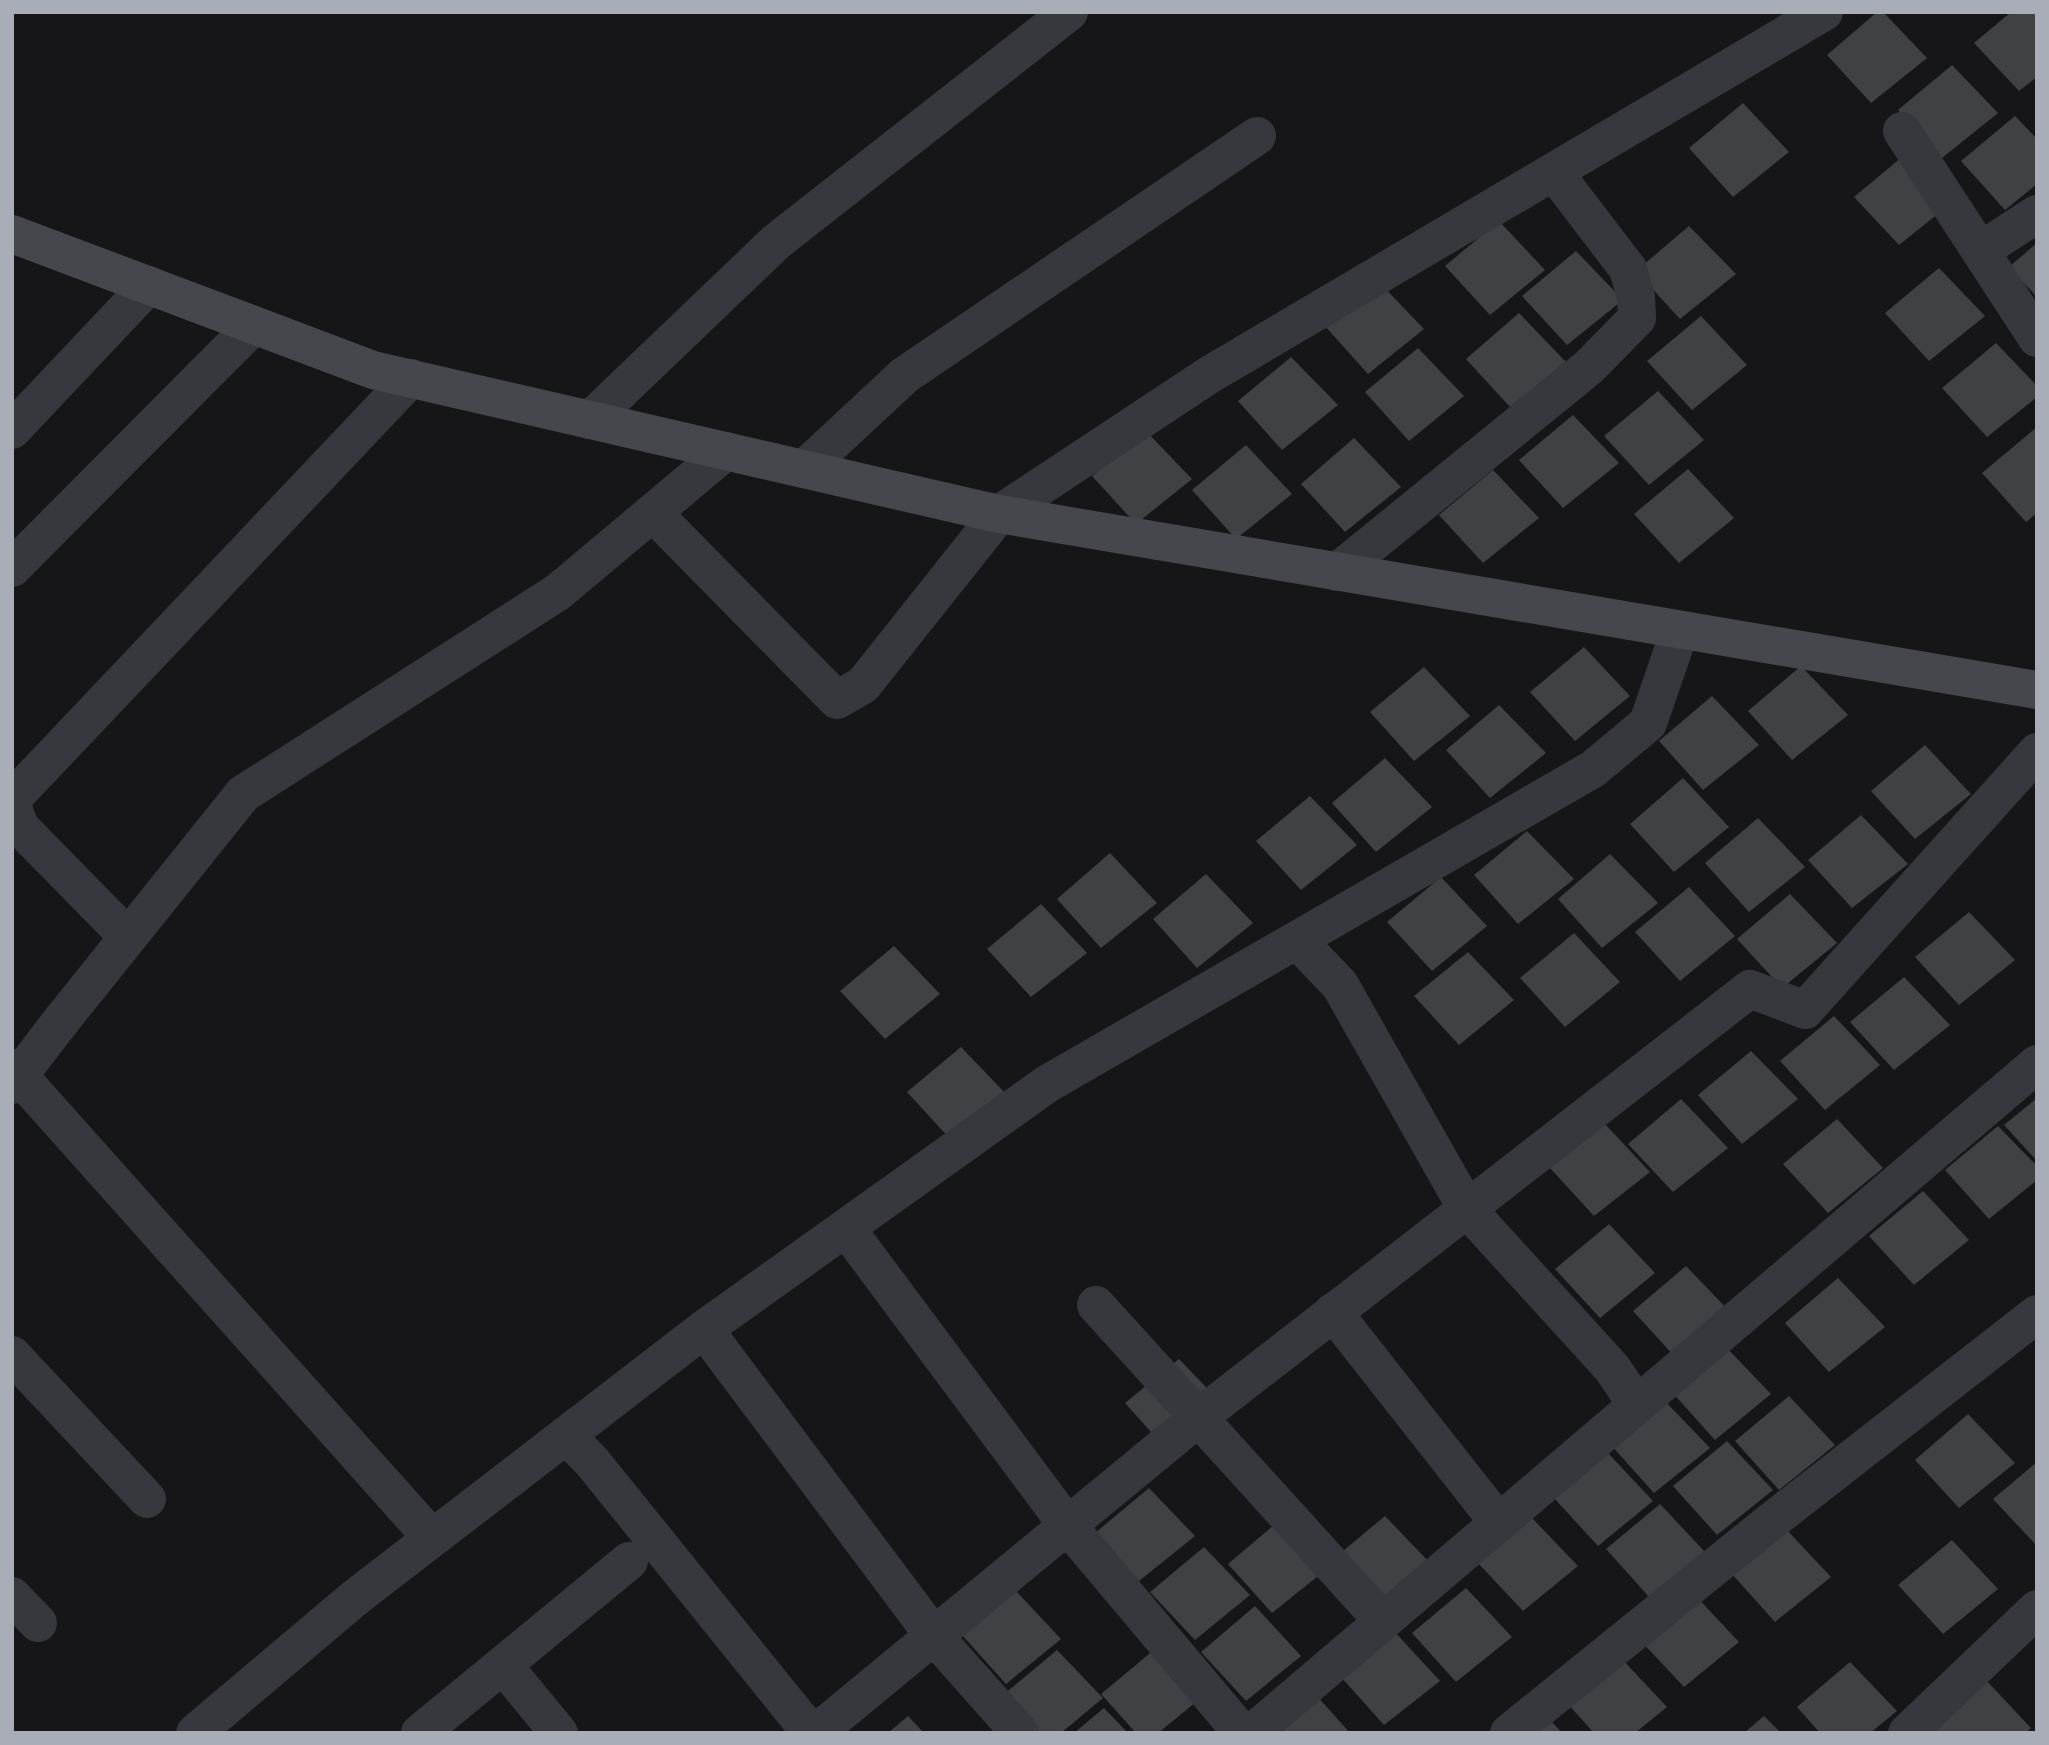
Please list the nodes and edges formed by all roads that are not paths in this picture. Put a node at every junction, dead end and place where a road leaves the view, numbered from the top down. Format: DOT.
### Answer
graph roads {
  1 [pos="1069,12"];
  2 [pos="1824,12"];
  3 [pos="1902,131"];
  4 [pos="1257,136"];
  5 [pos="1555,172"];
  6 [pos="2037,214"];
  7 [pos="12,234"];
  8 [pos="1980,251"];
  9 [pos="149,285"];
  10 [pos="254,325"];
  11 [pos="2037,338"];
  12 [pos="411,379"];
  13 [pos="590,420"];
  14 [pos="12,430"];
  15 [pos="726,451"];
  16 [pos="804,469"];
  17 [pos="653,513"];
  18 [pos="999,514"];
  19 [pos="12,568"];
  20 [pos="1336,572"];
  21 [pos="1680,631"];
  22 [pos="2037,691"];
  23 [pos="2037,752"];
  24 [pos="12,799"];
  25 [pos="12,806"];
  26 [pos="128,937"];
  27 [pos="1297,940"];
  28 [pos="2037,1064"];
  29 [pos="15,1076"];
  30 [pos="1467,1209"];
  31 [pos="846,1228"];
  32 [pos="1096,1305"];
  33 [pos="1333,1312"];
  34 [pos="2037,1314"];
  35 [pos="704,1329"];
  36 [pos="12,1355"];
  37 [pos="1637,1405"];
  38 [pos="1199,1417"];
  39 [pos="566,1434"];
  40 [pos="147,1499"];
  41 [pos="1499,1522"];
  42 [pos="1068,1526"];
  43 [pos="432,1538"];
  44 [pos="629,1561"];
  45 [pos="12,1596"];
  46 [pos="2037,1609"];
  47 [pos="1382,1621"];
  48 [pos="38,1623"];
  49 [pos="934,1636"];
  50 [pos="503,1665"];
  51 [pos="195,1733"];
  52 [pos="420,1733"];
  53 [pos="559,1733"];
  54 [pos="814,1733"];
  55 [pos="1020,1733"];
  56 [pos="1242,1733"];
  57 [pos="1252,1733"];
  58 [pos="1508,1733"];
  59 [pos="1907,1733"];
  1 -- 13 [label="street"];
  2 -- 5 [label="street"];
  3 -- 8 [label="street"];
  4 -- 16 [label="street"];
  5 -- 18 [label="street"];
  5 -- 20 [label="street"];
  6 -- 8 [label="street"];
  7 -- 9 [label="street"];
  8 -- 11 [label="street"];
  9 -- 10 [label="street"];
  9 -- 14 [label="street"];
  10 -- 12 [label="street"];
  10 -- 19 [label="street"];
  12 -- 13 [label="street"];
  12 -- 24 [label="street"];
  13 -- 15 [label="street"];
  15 -- 16 [label="street"];
  15 -- 17 [label="street"];
  16 -- 18 [label="street"];
  17 -- 18 [label="street"];
  17 -- 26 [label="street"];
  18 -- 20 [label="street"];
  20 -- 21 [label="street"];
  21 -- 22 [label="street"];
  21 -- 27 [label="street"];
  23 -- 30 [label="street"];
  25 -- 26 [label="street"];
  26 -- 29 [label="street"];
  27 -- 30 [label="street"];
  27 -- 31 [label="street"];
  28 -- 37 [label="street"];
  29 -- 43 [label="street"];
  30 -- 33 [label="street"];
  30 -- 37 [label="street"];
  31 -- 35 [label="street"];
  31 -- 42 [label="street"];
  32 -- 38 [label="street"];
  33 -- 38 [label="street"];
  33 -- 41 [label="street"];
  34 -- 58 [label="street"];
  35 -- 39 [label="street"];
  35 -- 49 [label="street"];
  36 -- 40 [label="street"];
  37 -- 41 [label="street"];
  38 -- 42 [label="street"];
  38 -- 47 [label="street"];
  39 -- 43 [label="street"];
  39 -- 54 [label="street"];
  41 -- 47 [label="street"];
  42 -- 49 [label="street"];
  42 -- 56 [label="street"];
  43 -- 51 [label="street"];
  44 -- 50 [label="street"];
  45 -- 48 [label="street"];
  46 -- 59 [label="street"];
  47 -- 57 [label="street"];
  49 -- 54 [label="street"];
  49 -- 55 [label="street"];
  50 -- 52 [label="street"];
  50 -- 53 [label="street"];
}
